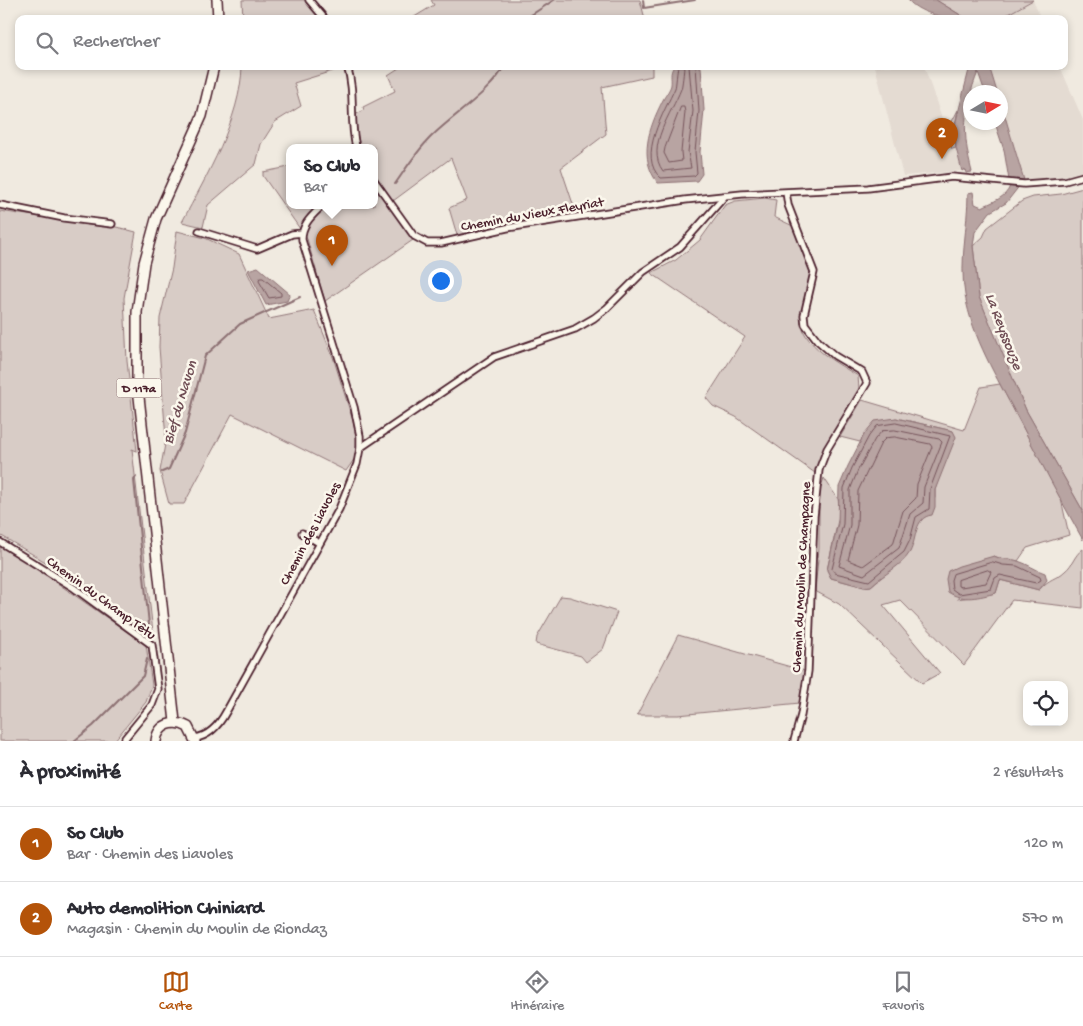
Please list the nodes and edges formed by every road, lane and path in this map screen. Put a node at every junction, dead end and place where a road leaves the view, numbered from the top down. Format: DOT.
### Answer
graph roads {
  1 [pos="217,0"];
  2 [pos="308,0"];
  3 [pos="218,15"];
  4 [pos="321,15"];
  5 [pos="213,70"];
  6 [pos="348,70"];
  7 [pos="355,144"];
  8 [pos="1083,176"];
  9 [pos="378,186"];
  10 [pos="786,192"];
  11 [pos="725,196"];
  12 [pos="0,205"];
  13 [pos="319,209"];
  14 [pos="112,224"];
  15 [pos="199,232"];
  16 [pos="302,233"];
  17 [pos="360,448"];
  18 [pos="302,534"];
  19 [pos="0,542"];
  20 [pos="319,543"];
  21 [pos="176,722"];
  22 [pos="195,740"];
  23 [pos="125,741"];
  24 [pos="156,741"];
  25 [pos="794,741"];
  1 -- 3 [label="main road"];
  2 -- 4 [label="street"];
  5 -- 21 [label="main road, D 117a"];
  6 -- 7 [label="street"];
  8 -- 10 [label="street, Chemin du Vieux Fleyriat"];
  9 -- 11 [label="street, Chemin du Vieux Fleyriat"];
  10 -- 11 [label="street, Chemin du Vieux Fleyriat"];
  10 -- 25 [label="street, Chemin du Moulin de Champagne"];
  11 -- 17 [label="street"];
  12 -- 14 [label="street"];
  13 -- 16 [label="street"];
  15 -- 16 [label="street"];
  16 -- 17 [label="street, Chemin des Liavoles"];
  17 -- 20 [label="street, Chemin des Liavoles"];
  18 -- 20 [label="street"];
  19 -- 23 [label="street, Chemin du Champ Têtu"];
  20 -- 22 [label="street, Chemin des Liavoles"];
  21 -- 22 [label="main road"];
  21 -- 24 [label="main road"];
}
